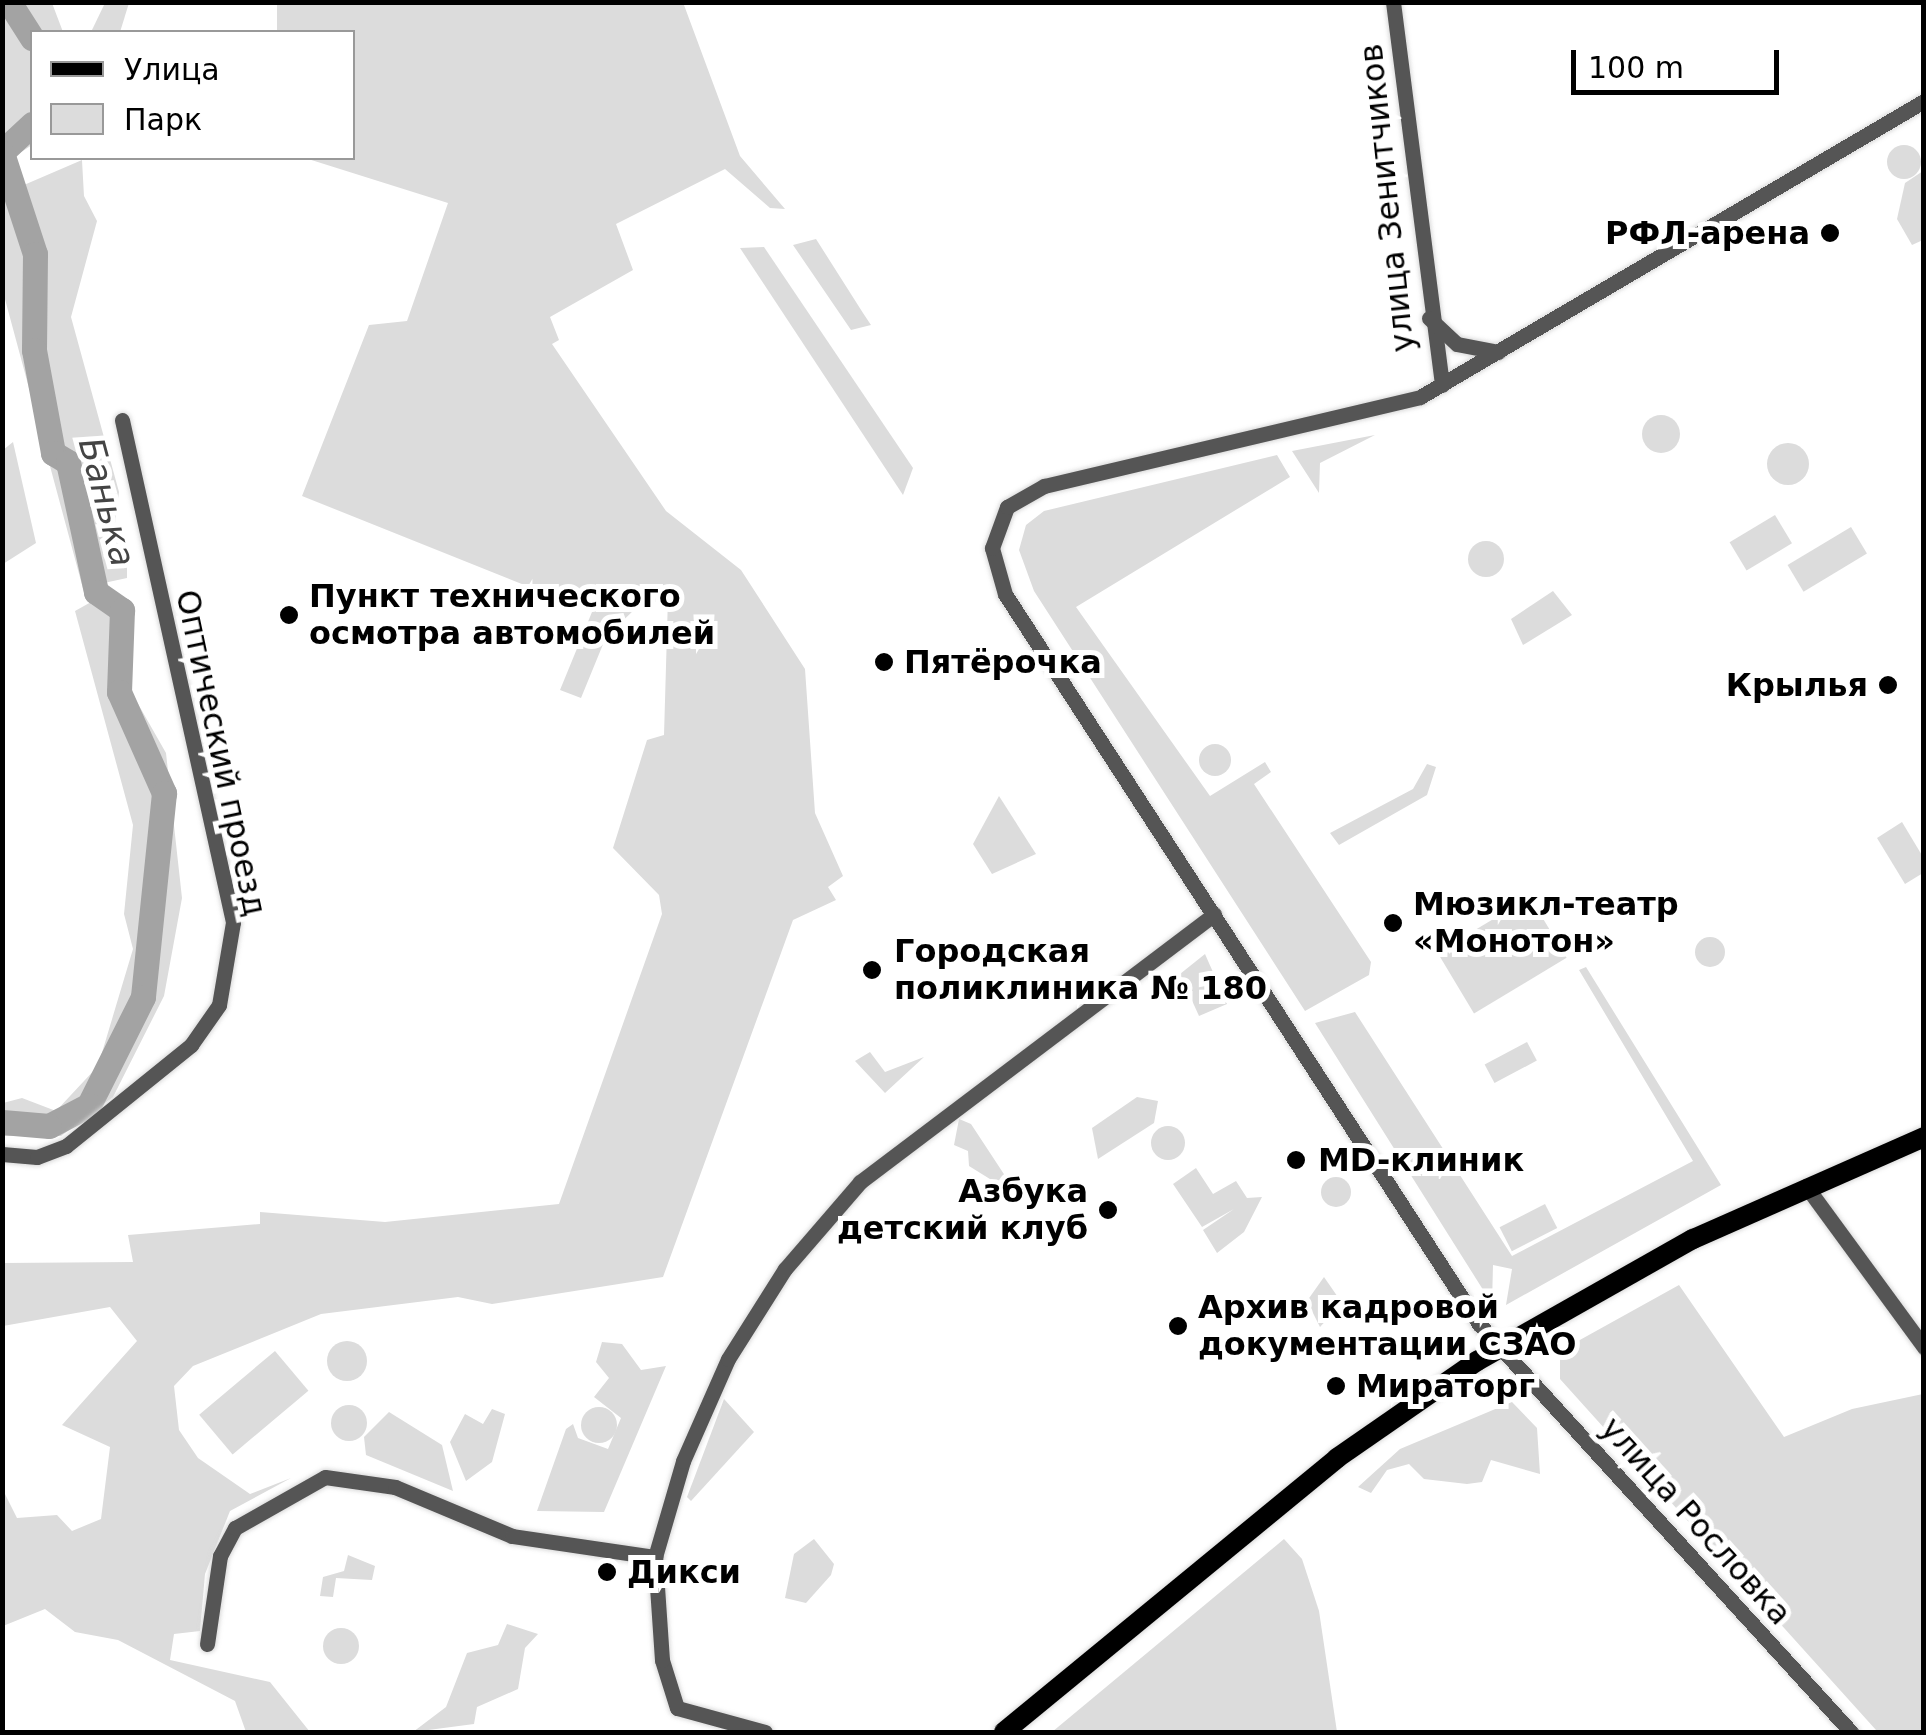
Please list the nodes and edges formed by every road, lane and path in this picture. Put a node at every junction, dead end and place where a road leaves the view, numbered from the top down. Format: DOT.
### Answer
graph roads {
  1 [pos="1393,2"];
  2 [pos="1924,102"];
  3 [pos="1427,314"];
  4 [pos="1498,352"];
  5 [pos="1442,386"];
  6 [pos="122,420"];
  7 [pos="1214,914"];
  8 [pos="1924,1138"];
  9 [pos="2,1154"];
  10 [pos="1806,1186"];
  11 [pos="1924,1347"];
  12 [pos="1499,1348"];
  13 [pos="655,1557"];
  14 [pos="207,1644"];
  15 [pos="766,1732"];
  16 [pos="1004,1732"];
  17 [pos="1851,1732"];
  1 -- 3 [label="street, улица Зенитчиков"];
  2 -- 4 [label="street, улица Рословка"];
  3 -- 4 [label="street"];
  3 -- 5 [label="street, улица Зенитчиков"];
  4 -- 5 [label="street, улица Рословка"];
  5 -- 7 [label="street, улица Рословка"];
  6 -- 9 [label="street, Оптический проезд"];
  7 -- 12 [label="street, улица Рословка"];
  7 -- 13 [label="street"];
  8 -- 10 [label="main road"];
  10 -- 11 [label="street"];
  10 -- 12 [label="main road"];
  12 -- 16 [label="main road"];
  12 -- 17 [label="street, улица Рословка"];
  13 -- 14 [label="street"];
  13 -- 15 [label="street"];
}
